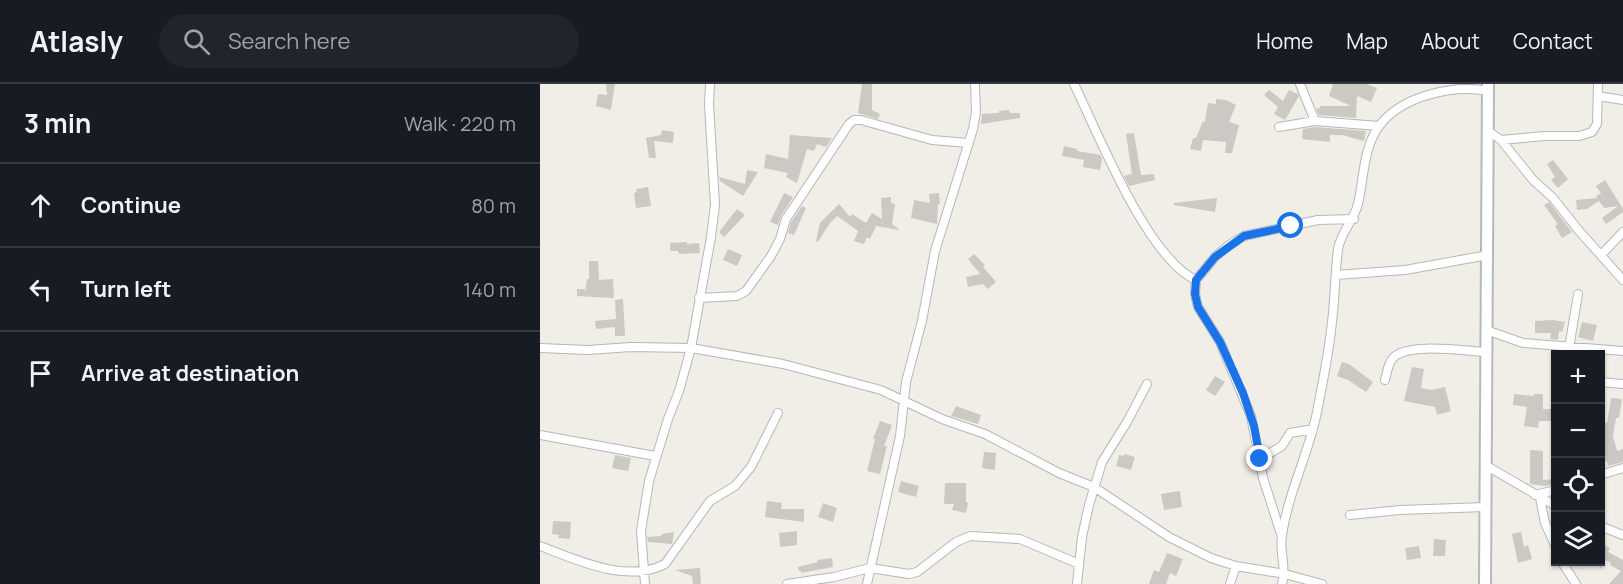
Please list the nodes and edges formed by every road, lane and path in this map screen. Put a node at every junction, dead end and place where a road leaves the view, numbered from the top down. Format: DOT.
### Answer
graph roads {
  1 [pos="710,84"];
  2 [pos="975,84"];
  3 [pos="1074,84"];
  4 [pos="1300,84"];
  5 [pos="1598,84"];
  6 [pos="1488,88"];
  7 [pos="1598,96"];
  8 [pos="1623,100"];
  9 [pos="1315,121"];
  10 [pos="1379,126"];
  11 [pos="1279,127"];
  12 [pos="1488,131"];
  13 [pos="1501,140"];
  14 [pos="969,143"];
  15 [pos="1353,219"];
  16 [pos="1623,232"];
  17 [pos="1488,255"];
  18 [pos="1601,255"];
  19 [pos="1336,275"];
  20 [pos="1196,280"];
  21 [pos="1623,280"];
  22 [pos="1578,294"];
  23 [pos="699,298"];
  24 [pos="1486,330"];
  25 [pos="540,348"];
  26 [pos="690,348"];
  27 [pos="1562,350"];
  28 [pos="1569,350"];
  29 [pos="1605,351"];
  30 [pos="1623,351"];
  31 [pos="1485,352"];
  32 [pos="1385,380"];
  33 [pos="1605,382"];
  34 [pos="1147,384"];
  35 [pos="1623,384"];
  36 [pos="904,400"];
  37 [pos="778,413"];
  38 [pos="1313,429"];
  39 [pos="540,435"];
  40 [pos="656,456"];
  41 [pos="1260,459"];
  42 [pos="1485,465"];
  43 [pos="1623,468"];
  44 [pos="1605,473"];
  45 [pos="1094,488"];
  46 [pos="1551,492"];
  47 [pos="1537,496"];
  48 [pos="1551,503"];
  49 [pos="1485,507"];
  50 [pos="1350,515"];
  51 [pos="1605,528"];
  52 [pos="1623,535"];
  53 [pos="1281,536"];
  54 [pos="1551,536"];
  55 [pos="540,546"];
  56 [pos="1078,564"];
  57 [pos="1236,566"];
  58 [pos="1565,566"];
  59 [pos="870,568"];
  60 [pos="644,571"];
  61 [pos="1285,574"];
  62 [pos="645,584"];
  63 [pos="787,584"];
  64 [pos="867,584"];
  65 [pos="1077,584"];
  66 [pos="1230,584"];
  67 [pos="1282,584"];
  68 [pos="1322,584"];
  69 [pos="1485,584"];
  70 [pos="1576,584"];
  1 -- 23 [label="street"];
  2 -- 14 [label="street"];
  3 -- 20 [label="street"];
  4 -- 9 [label="street"];
  5 -- 7 [label="street"];
  6 -- 10 [label="street"];
  6 -- 12 [label="main road"];
  7 -- 8 [label="street"];
  7 -- 13 [label="street"];
  9 -- 10 [label="street"];
  9 -- 11 [label="street"];
  10 -- 15 [label="street"];
  12 -- 13 [label="street"];
  12 -- 17 [label="main road"];
  13 -- 18 [label="street"];
  14 -- 23 [label="street"];
  14 -- 36 [label="street"];
  15 -- 19 [label="street"];
  15 -- 20 [label="street"];
  16 -- 18 [label="street"];
  17 -- 19 [label="street"];
  17 -- 24 [label="main road"];
  18 -- 21 [label="street"];
  19 -- 38 [label="street"];
  20 -- 41 [label="street"];
  22 -- 28 [label="street"];
  23 -- 26 [label="street"];
  24 -- 27 [label="street"];
  24 -- 31 [label="main road"];
  25 -- 26 [label="street"];
  26 -- 36 [label="street"];
  26 -- 40 [label="street"];
  29 -- 30 [label="street"];
  31 -- 32 [label="street"];
  31 -- 42 [label="main road"];
  33 -- 35 [label="street"];
  34 -- 45 [label="street"];
  36 -- 45 [label="street"];
  36 -- 59 [label="street"];
  37 -- 60 [label="street"];
  38 -- 41 [label="street"];
  38 -- 53 [label="street"];
  39 -- 40 [label="street"];
  40 -- 60 [label="street"];
  41 -- 53 [label="street"];
  42 -- 47 [label="street"];
  42 -- 49 [label="main road"];
  43 -- 44 [label="street"];
  45 -- 56 [label="street"];
  45 -- 57 [label="street"];
  46 -- 47 [label="street"];
  47 -- 48 [label="street"];
  47 -- 54 [label="street"];
  49 -- 50 [label="street"];
  49 -- 69 [label="main road"];
  51 -- 52 [label="street"];
  53 -- 61 [label="street"];
  55 -- 60 [label="street"];
  56 -- 59 [label="street"];
  56 -- 65 [label="street"];
  57 -- 61 [label="street"];
  57 -- 66 [label="street"];
  58 -- 70 [label="street"];
  59 -- 63 [label="street"];
  59 -- 64 [label="street"];
  60 -- 62 [label="street"];
  61 -- 67 [label="street"];
  61 -- 68 [label="street"];
}
